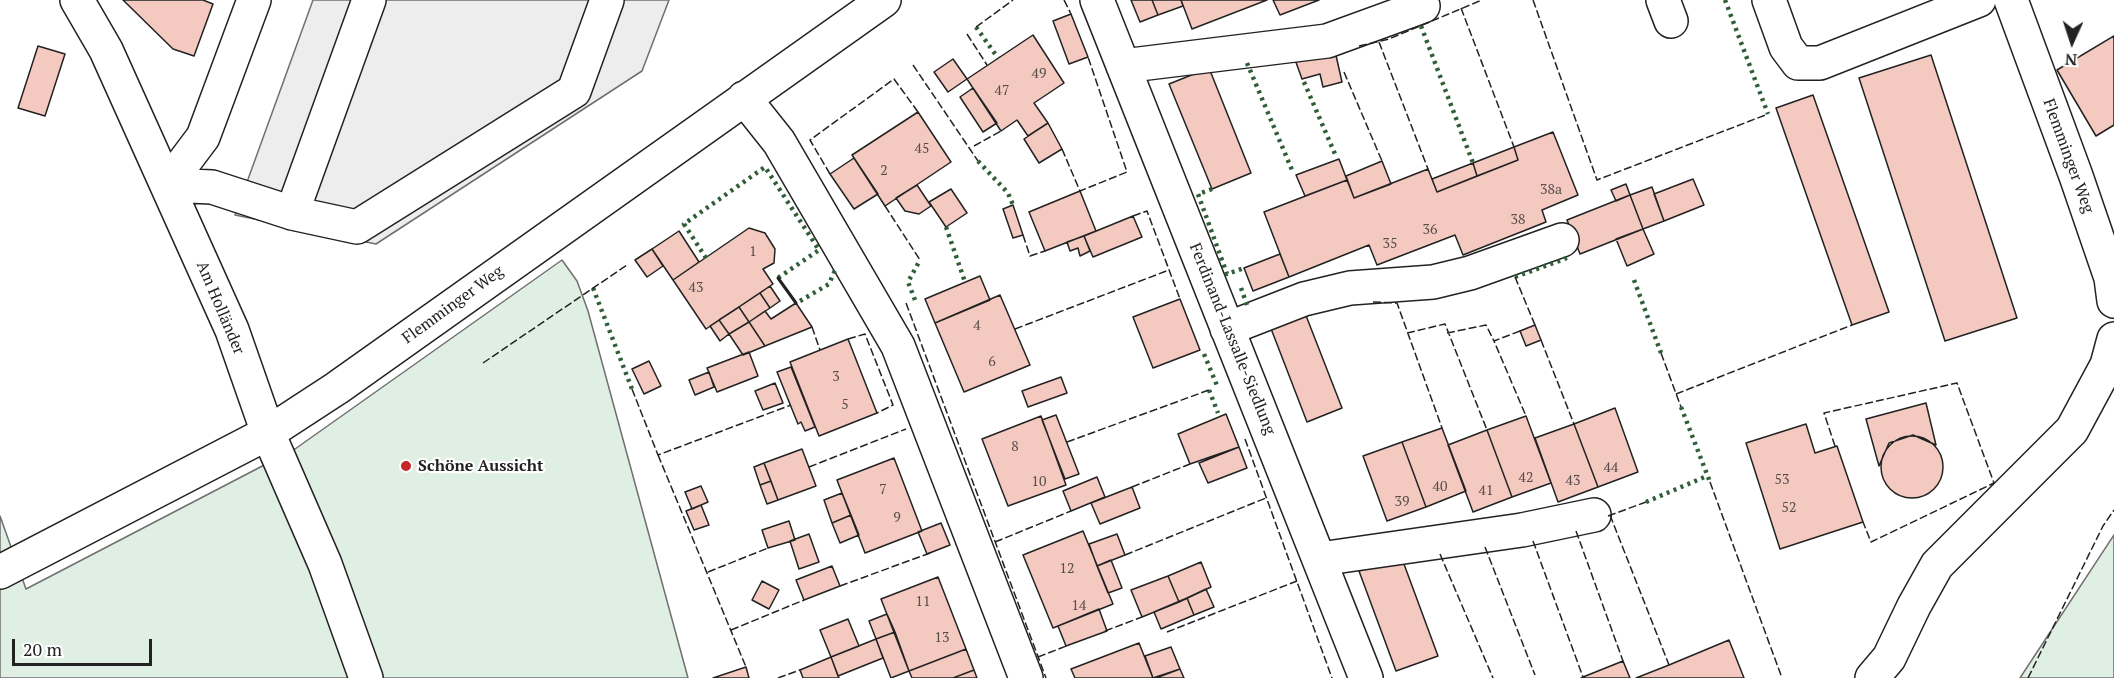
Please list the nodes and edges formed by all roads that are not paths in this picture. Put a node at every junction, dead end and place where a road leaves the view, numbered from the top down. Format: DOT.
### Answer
graph roads {
  1 [pos="77,0"];
  2 [pos="254,0"];
  3 [pos="369,0"];
  4 [pos="607,0"];
  5 [pos="884,0"];
  6 [pos="1097,0"];
  7 [pos="1769,0"];
  8 [pos="1979,0"];
  9 [pos="2011,0"];
  10 [pos="1423,6"];
  11 [pos="1123,66"];
  12 [pos="744,98"];
  13 [pos="167,185"];
  14 [pos="292,213"];
  15 [pos="1562,240"];
  16 [pos="2113,290"];
  17 [pos="1227,329"];
  18 [pos="2114,339"];
  19 [pos="268,433"];
  20 [pos="1594,514"];
  21 [pos="1320,559"];
  22 [pos="0,573"];
  23 [pos="366,678"];
  24 [pos="1026,678"];
  25 [pos="1366,678"];
  26 [pos="1872,678"];
  1 -- 13 [label="street, Am Holländer"];
  2 -- 13 [label="street"];
  3 -- 14 [label="street"];
  4 -- 14 [label="street"];
  5 -- 12 [label="street, Flemminger Weg"];
  6 -- 11 [label="street, Ferdinand-Lassalle-Siedlung"];
  7 -- 8 [label="street"];
  9 -- 16 [label="street, Flemminger Weg"];
  10 -- 11 [label="street"];
  11 -- 17 [label="street, Ferdinand-Lassalle-Siedlung"];
  12 -- 19 [label="street, Flemminger Weg"];
  12 -- 24 [label="street"];
  13 -- 14 [label="street"];
  13 -- 19 [label="street, Am Holländer"];
  15 -- 17 [label="street"];
  17 -- 21 [label="street, Ferdinand-Lassalle-Siedlung"];
  18 -- 26 [label="street"];
  19 -- 22 [label="street, Flemminger Weg"];
  19 -- 23 [label="street, Am Holländer"];
  20 -- 21 [label="street"];
  21 -- 25 [label="street, Ferdinand-Lassalle-Siedlung"];
}
